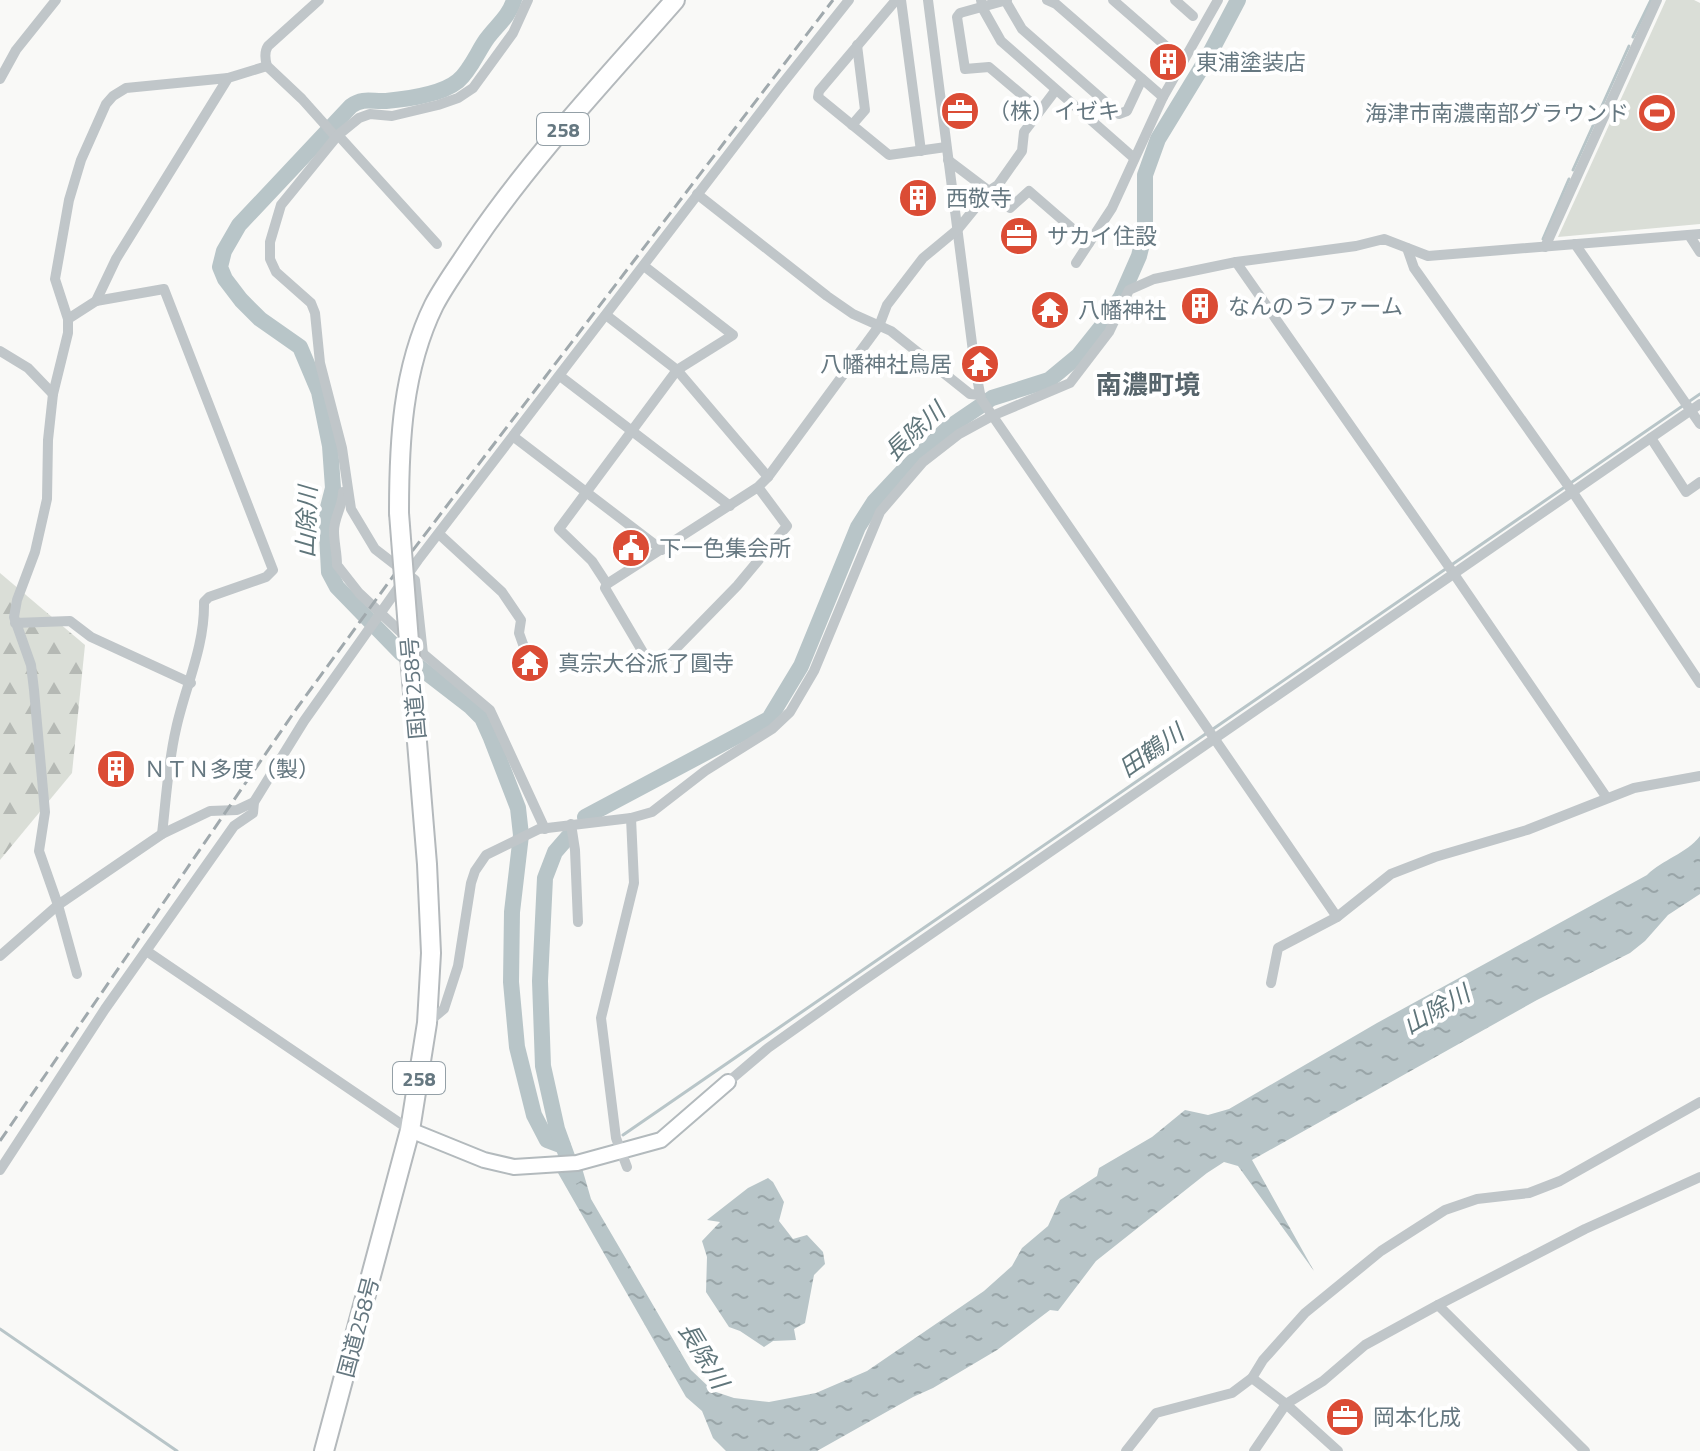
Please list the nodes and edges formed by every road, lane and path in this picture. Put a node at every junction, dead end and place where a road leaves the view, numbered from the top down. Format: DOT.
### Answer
graph roads {
  1 [pos="56,0"];
  2 [pos="319,0"];
  3 [pos="528,0"];
  4 [pos="675,0"];
  5 [pos="849,0"];
  6 [pos="898,0"];
  7 [pos="928,0"];
  8 [pos="1006,0"];
  9 [pos="1047,0"];
  10 [pos="1113,0"];
  11 [pos="1175,0"];
  12 [pos="1218,0"];
  13 [pos="1657,0"];
  14 [pos="982,4"];
  15 [pos="1193,16"];
  16 [pos="857,45"];
  17 [pos="1183,61"];
  18 [pos="267,66"];
  19 [pos="228,78"];
  20 [pos="0,79"];
  21 [pos="1142,79"];
  22 [pos="1055,91"];
  23 [pos="1163,97"];
  24 [pos="1040,110"];
  25 [pos="852,125"];
  26 [pos="337,136"];
  27 [pos="946,147"];
  28 [pos="921,151"];
  29 [pos="1134,158"];
  30 [pos="948,160"];
  31 [pos="989,191"];
  32 [pos="697,194"];
  33 [pos="1010,208"];
  34 [pos="958,229"];
  35 [pos="1694,234"];
  36 [pos="1089,243"];
  37 [pos="437,244"];
  38 [pos="1575,244"];
  39 [pos="1545,247"];
  40 [pos="1407,248"];
  41 [pos="1700,252"];
  42 [pos="1236,262"];
  43 [pos="1076,263"];
  44 [pos="644,266"];
  45 [pos="96,301"];
  46 [pos="606,315"];
  47 [pos="68,319"];
  48 [pos="879,326"];
  49 [pos="0,351"];
  50 [pos="677,370"];
  51 [pos="560,376"];
  52 [pos="53,394"];
  53 [pos="981,397"];
  54 [pos="1691,405"];
  55 [pos="991,413"];
  56 [pos="1700,424"];
  57 [pos="633,430"];
  58 [pos="514,437"];
  59 [pos="1651,438"];
  60 [pos="345,474"];
  61 [pos="768,477"];
  62 [pos="1700,482"];
  63 [pos="758,487"];
  64 [pos="1569,487"];
  65 [pos="587,492"];
  66 [pos="730,506"];
  67 [pos="439,534"];
  68 [pos="662,550"];
  69 [pos="1451,569"];
  70 [pos="408,575"];
  71 [pos="607,584"];
  72 [pos="375,620"];
  73 [pos="15,623"];
  74 [pos="524,647"];
  75 [pos="423,654"];
  76 [pos="191,683"];
  77 [pos="1700,683"];
  78 [pos="1212,733"];
  79 [pos="1700,776"];
  80 [pos="1607,798"];
  81 [pos="254,802"];
  82 [pos="631,818"];
  83 [pos="571,824"];
  84 [pos="542,829"];
  85 [pos="162,834"];
  86 [pos="58,905"];
  87 [pos="1337,917"];
  88 [pos="578,922"];
  89 [pos="148,952"];
  90 [pos="0,956"];
  91 [pos="77,974"];
  92 [pos="1271,983"];
  93 [pos="427,1023"];
  94 [pos="728,1082"];
  95 [pos="1700,1102"];
  96 [pos="410,1130"];
  97 [pos="627,1167"];
  98 [pos="0,1170"];
  99 [pos="1700,1177"];
  100 [pos="1438,1305"];
  101 [pos="1252,1378"];
  102 [pos="1286,1404"];
  103 [pos="329,1449"];
  104 [pos="1126,1451"];
  105 [pos="1254,1451"];
  106 [pos="1338,1451"];
  107 [pos="1585,1451"];
  1 -- 20 [label="street"];
  2 -- 18 [label="street"];
  3 -- 26 [label="street"];
  4 -- 93 [label="highway, 国道258号 / 258, bridge"];
  5 -- 32 [label="street"];
  6 -- 16 [label="street"];
  6 -- 28 [label="street"];
  7 -- 27 [label="street"];
  8 -- 14 [label="street"];
  8 -- 21 [label="street"];
  9 -- 21 [label="street"];
  10 -- 17 [label="street"];
  11 -- 15 [label="street"];
  12 -- 17 [label="street"];
  13 -- 39 [label="street"];
  14 -- 22 [label="street"];
  14 -- 24 [label="street"];
  16 -- 25 [label="street"];
  16 -- 25 [label="street"];
  17 -- 23 [label="street"];
  18 -- 19 [label="street"];
  18 -- 26 [label="street"];
  19 -- 45 [label="street"];
  19 -- 47 [label="street"];
  21 -- 23 [label="street"];
  22 -- 24 [label="street"];
  22 -- 29 [label="street"];
  23 -- 29 [label="street"];
  24 -- 31 [label="street"];
  25 -- 28 [label="street"];
  26 -- 37 [label="street"];
  26 -- 60 [label="street"];
  27 -- 28 [label="street"];
  27 -- 30 [label="street"];
  29 -- 36 [label="street"];
  30 -- 31 [label="street"];
  30 -- 34 [label="street"];
  31 -- 34 [label="street"];
  32 -- 44 [label="street"];
  32 -- 48 [label="street"];
  33 -- 36 [label="street"];
  34 -- 48 [label="street"];
  34 -- 53 [label="street"];
  35 -- 38 [label="street"];
  35 -- 41 [label="street"];
  36 -- 43 [label="street"];
  38 -- 39 [label="street"];
  38 -- 54 [label="street"];
  39 -- 40 [label="street"];
  40 -- 42 [label="street"];
  40 -- 64 [label="street"];
  42 -- 55 [label="street"];
  42 -- 69 [label="street"];
  44 -- 46 [label="street"];
  44 -- 50 [label="street"];
  45 -- 47 [label="street"];
  45 -- 76 [label="street"];
  46 -- 50 [label="street"];
  46 -- 51 [label="street"];
  47 -- 52 [label="street"];
  48 -- 53 [label="street"];
  48 -- 61 [label="street"];
  49 -- 52 [label="street"];
  50 -- 57 [label="street"];
  50 -- 61 [label="street"];
  51 -- 57 [label="street"];
  51 -- 58 [label="street"];
  52 -- 73 [label="street"];
  53 -- 55 [label="street"];
  54 -- 56 [label="street"];
  54 -- 59 [label="street"];
  55 -- 78 [label="street"];
  55 -- 82 [label="street"];
  57 -- 65 [label="street"];
  57 -- 66 [label="street"];
  58 -- 65 [label="street"];
  58 -- 67 [label="street"];
  59 -- 62 [label="street"];
  59 -- 64 [label="street"];
  60 -- 70 [label="street"];
  60 -- 72 [label="street"];
  61 -- 63 [label="street"];
  63 -- 66 [label="street"];
  63 -- 71 [label="street"];
  64 -- 69 [label="street"];
  64 -- 77 [label="street"];
  65 -- 68 [label="street"];
  65 -- 71 [label="street"];
  66 -- 68 [label="street"];
  67 -- 70 [label="street"];
  67 -- 74 [label="street"];
  68 -- 71 [label="street"];
  69 -- 78 [label="street"];
  69 -- 80 [label="street"];
  70 -- 72 [label="street"];
  70 -- 75 [label="street"];
  72 -- 75 [label="street"];
  72 -- 81 [label="street"];
  73 -- 76 [label="street"];
  73 -- 86 [label="street"];
  75 -- 84 [label="street"];
  76 -- 85 [label="street"];
  78 -- 87 [label="street"];
  78 -- 94 [label="street"];
  79 -- 80 [label="street"];
  80 -- 87 [label="street"];
  81 -- 85 [label="street"];
  81 -- 89 [label="street"];
  82 -- 83 [label="street"];
  82 -- 97 [label="street"];
  83 -- 84 [label="street"];
  83 -- 88 [label="street"];
  84 -- 93 [label="street"];
  85 -- 86 [label="street"];
  86 -- 90 [label="street"];
  86 -- 91 [label="street"];
  87 -- 92 [label="street"];
  89 -- 96 [label="street"];
  89 -- 98 [label="street"];
  93 -- 96 [label="highway, 国道258号 / 258"];
  94 -- 96 [label="street"];
  95 -- 101 [label="street"];
  96 -- 103 [label="highway, 国道258号 / 258"];
  99 -- 100 [label="street"];
  100 -- 102 [label="street"];
  100 -- 107 [label="street"];
  101 -- 102 [label="street"];
  101 -- 104 [label="street"];
  102 -- 105 [label="street"];
  102 -- 106 [label="street"];
}
